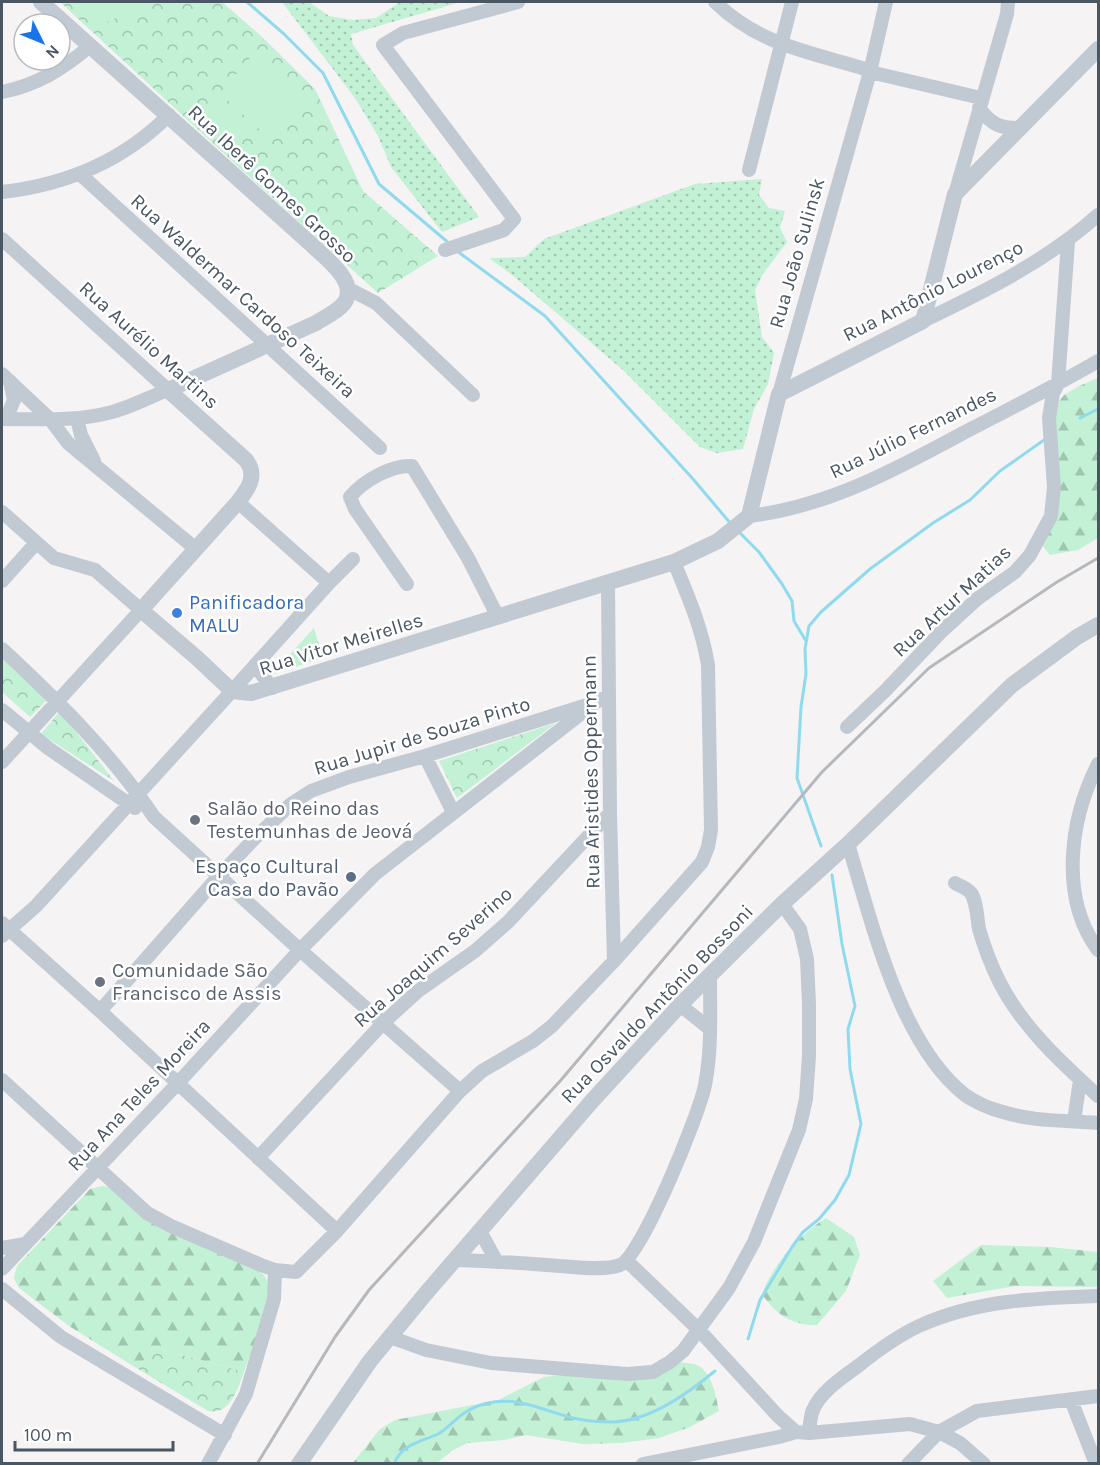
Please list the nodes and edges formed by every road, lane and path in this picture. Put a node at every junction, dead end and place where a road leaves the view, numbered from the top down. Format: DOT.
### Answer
graph roads {
  1 [pos="41,2"];
  2 [pos="518,2"];
  3 [pos="715,2"];
  4 [pos="792,2"];
  5 [pos="886,2"];
  6 [pos="1008,2"];
  7 [pos="781,44"];
  8 [pos="90,46"];
  9 [pos="1098,49"];
  10 [pos="870,72"];
  11 [pos="2,92"];
  12 [pos="980,103"];
  13 [pos="169,115"];
  14 [pos="1021,128"];
  15 [pos="748,170"];
  16 [pos="80,174"];
  17 [pos="2,192"];
  18 [pos="955,194"];
  19 [pos="1098,215"];
  20 [pos="2,240"];
  21 [pos="1068,242"];
  22 [pos="445,250"];
  23 [pos="349,289"];
  24 [pos="923,321"];
  25 [pos="267,344"];
  26 [pos="1098,361"];
  27 [pos="6,378"];
  28 [pos="1058,384"];
  29 [pos="168,390"];
  30 [pos="779,394"];
  31 [pos="473,395"];
  32 [pos="4,419"];
  33 [pos="50,419"];
  34 [pos="77,419"];
  35 [pos="380,448"];
  36 [pos="96,465"];
  37 [pos="238,502"];
  38 [pos="2,512"];
  39 [pos="744,519"];
  40 [pos="36,543"];
  41 [pos="196,549"];
  42 [pos="353,559"];
  43 [pos="674,562"];
  44 [pos="2,581"];
  45 [pos="329,583"];
  46 [pos="608,583"];
  47 [pos="407,584"];
  48 [pos="141,610"];
  49 [pos="498,617"];
  50 [pos="1098,625"];
  51 [pos="2,649"];
  52 [pos="255,665"];
  53 [pos="272,688"];
  54 [pos="232,691"];
  55 [pos="602,699"];
  56 [pos="57,700"];
  57 [pos="2,710"];
  58 [pos="847,728"];
  59 [pos="28,734"];
  60 [pos="425,756"];
  61 [pos="2,762"];
  62 [pos="1098,764"];
  63 [pos="134,799"];
  64 [pos="453,812"];
  65 [pos="610,813"];
  66 [pos="848,844"];
  67 [pos="218,877"];
  68 [pos="955,883"];
  69 [pos="782,904"];
  70 [pos="4,930"];
  71 [pos="300,950"];
  72 [pos="1098,950"];
  73 [pos="614,961"];
  74 [pos="710,975"];
  75 [pos="680,1005"];
  76 [pos="100,1011"];
  77 [pos="384,1022"];
  78 [pos="710,1029"];
  79 [pos="2,1080"];
  80 [pos="1080,1080"];
  81 [pos="178,1083"];
  82 [pos="460,1090"];
  83 [pos="1098,1096"];
  84 [pos="1074,1121"];
  85 [pos="1098,1123"];
  86 [pos="258,1158"];
  87 [pos="97,1167"];
  88 [pos="337,1231"];
  89 [pos="480,1231"];
  90 [pos="25,1244"];
  91 [pos="2,1248"];
  92 [pos="455,1260"];
  93 [pos="627,1261"];
  94 [pos="497,1262"];
  95 [pos="2,1269"];
  96 [pos="275,1270"];
  97 [pos="2,1289"];
  98 [pos="1098,1296"];
  99 [pos="699,1330"];
  100 [pos="390,1337"];
  101 [pos="1098,1396"];
  102 [pos="1071,1400"];
  103 [pos="802,1432"];
  104 [pos="939,1432"];
  105 [pos="225,1435"];
  106 [pos="208,1464"];
  107 [pos="299,1464"];
  108 [pos="643,1464"];
  109 [pos="908,1464"];
  110 [pos="984,1464"];
  111 [pos="1096,1464"];
  1 -- 8 [label="street, Rua Iberê Gomes Grosso"];
  2 -- 22 [label="street"];
  3 -- 7 [label="street"];
  4 -- 7 [label="street"];
  5 -- 10 [label="street, Rua João Sulinsk"];
  6 -- 12 [label="street"];
  7 -- 10 [label="street"];
  7 -- 15 [label="street"];
  8 -- 11 [label="street"];
  8 -- 13 [label="street, Rua Iberê Gomes Grosso"];
  9 -- 14 [label="street"];
  10 -- 12 [label="street"];
  10 -- 30 [label="street, Rua João Sulinsk"];
  12 -- 14 [label="street"];
  12 -- 18 [label="street"];
  13 -- 16 [label="street"];
  13 -- 23 [label="street, Rua Iberê Gomes Grosso"];
  14 -- 18 [label="street"];
  16 -- 17 [label="street"];
  16 -- 25 [label="street, Rua Waldermar Cardoso Teixeira"];
  18 -- 24 [label="street"];
  19 -- 21 [label="street, Rua Antônio Lourenço"];
  20 -- 29 [label="street, Rua Aurélio Martins"];
  21 -- 24 [label="street, Rua Antônio Lourenço"];
  21 -- 28 [label="street, Rua Artur Matias"];
  23 -- 25 [label="street"];
  23 -- 31 [label="street, Rua Iberê Gomes Grosso"];
  24 -- 30 [label="street, Rua Antônio Lourenço"];
  25 -- 29 [label="street"];
  25 -- 35 [label="street, Rua Waldermar Cardoso Teixeira"];
  26 -- 28 [label="street, Rua Júlio Fernandes"];
  27 -- 32 [label="street"];
  27 -- 33 [label="street"];
  28 -- 39 [label="street, Rua Júlio Fernandes"];
  28 -- 58 [label="street, Rua Artur Matias"];
  29 -- 34 [label="street"];
  29 -- 37 [label="street, Rua Aurélio Martins"];
  30 -- 39 [label="street, Rua João Sulinsk"];
  32 -- 33 [label="street"];
  33 -- 34 [label="street"];
  33 -- 36 [label="street"];
  34 -- 36 [label="street"];
  36 -- 41 [label="street"];
  37 -- 41 [label="street"];
  37 -- 45 [label="street"];
  38 -- 40 [label="street"];
  39 -- 43 [label="street, Rua Vitor Meirelles"];
  40 -- 44 [label="street"];
  40 -- 48 [label="street"];
  41 -- 48 [label="street"];
  42 -- 45 [label="street"];
  43 -- 46 [label="street, Rua Vitor Meirelles"];
  43 -- 73 [label="street"];
  45 -- 52 [label="street"];
  46 -- 49 [label="street, Rua Vitor Meirelles"];
  46 -- 55 [label="street, Rua Aristides Oppermann"];
  47 -- 49 [label="street"];
  48 -- 54 [label="street"];
  48 -- 56 [label="street"];
  49 -- 53 [label="street, Rua Vitor Meirelles"];
  50 -- 66 [label="street, Rua Osvaldo Antônio Bossoni"];
  51 -- 56 [label="street"];
  52 -- 53 [label="street"];
  52 -- 54 [label="street"];
  53 -- 54 [label="street, Rua Vitor Meirelles"];
  54 -- 63 [label="street"];
  55 -- 60 [label="street, Rua Jupir de Souza Pinto"];
  55 -- 64 [label="street, Rua Ana Teles Moreira"];
  55 -- 65 [label="street, Rua Aristides Oppermann"];
  56 -- 59 [label="street"];
  56 -- 63 [label="street"];
  57 -- 59 [label="street"];
  59 -- 61 [label="street"];
  59 -- 63 [label="street"];
  60 -- 64 [label="street"];
  60 -- 67 [label="street, Rua Jupir de Souza Pinto"];
  62 -- 72 [label="street"];
  63 -- 67 [label="street"];
  63 -- 70 [label="street"];
  64 -- 71 [label="street, Rua Ana Teles Moreira"];
  65 -- 73 [label="street, Rua Aristides Oppermann"];
  65 -- 77 [label="street, Rua Joaquim Severino"];
  66 -- 69 [label="street, Rua Osvaldo Antônio Bossoni"];
  66 -- 84 [label="street"];
  67 -- 71 [label="street"];
  67 -- 76 [label="street, Rua Jupir de Souza Pinto"];
  68 -- 80 [label="street"];
  69 -- 74 [label="street, Rua Osvaldo Antônio Bossoni"];
  69 -- 99 [label="street"];
  70 -- 76 [label="street"];
  71 -- 77 [label="street"];
  71 -- 81 [label="street, Rua Ana Teles Moreira"];
  73 -- 82 [label="street"];
  74 -- 75 [label="street, Rua Osvaldo Antônio Bossoni"];
  74 -- 78 [label="street"];
  75 -- 78 [label="street"];
  75 -- 89 [label="street, Rua Osvaldo Antônio Bossoni"];
  76 -- 81 [label="street"];
  77 -- 82 [label="street"];
  77 -- 86 [label="street, Rua Joaquim Severino"];
  78 -- 93 [label="street"];
  79 -- 87 [label="street"];
  80 -- 83 [label="street"];
  80 -- 84 [label="street"];
  81 -- 86 [label="street"];
  81 -- 87 [label="street, Rua Ana Teles Moreira"];
  82 -- 88 [label="street"];
  84 -- 85 [label="street"];
  86 -- 88 [label="street"];
  87 -- 90 [label="street, Rua Ana Teles Moreira"];
  87 -- 96 [label="street"];
  88 -- 96 [label="street"];
  89 -- 92 [label="street, Rua Osvaldo Antônio Bossoni"];
  89 -- 94 [label="street"];
  90 -- 91 [label="street"];
  90 -- 95 [label="street, Rua Ana Teles Moreira"];
  92 -- 94 [label="street"];
  92 -- 100 [label="street, Rua Osvaldo Antônio Bossoni"];
  93 -- 94 [label="street"];
  93 -- 99 [label="street"];
  96 -- 105 [label="street"];
  97 -- 105 [label="street"];
  98 -- 103 [label="street"];
  99 -- 100 [label="street"];
  99 -- 103 [label="street"];
  100 -- 107 [label="street, Rua Osvaldo Antônio Bossoni"];
  101 -- 102 [label="street"];
  102 -- 104 [label="street"];
  102 -- 111 [label="street"];
  103 -- 104 [label="street"];
  103 -- 108 [label="street"];
  104 -- 109 [label="street"];
  104 -- 110 [label="street"];
  105 -- 106 [label="street"];
}
